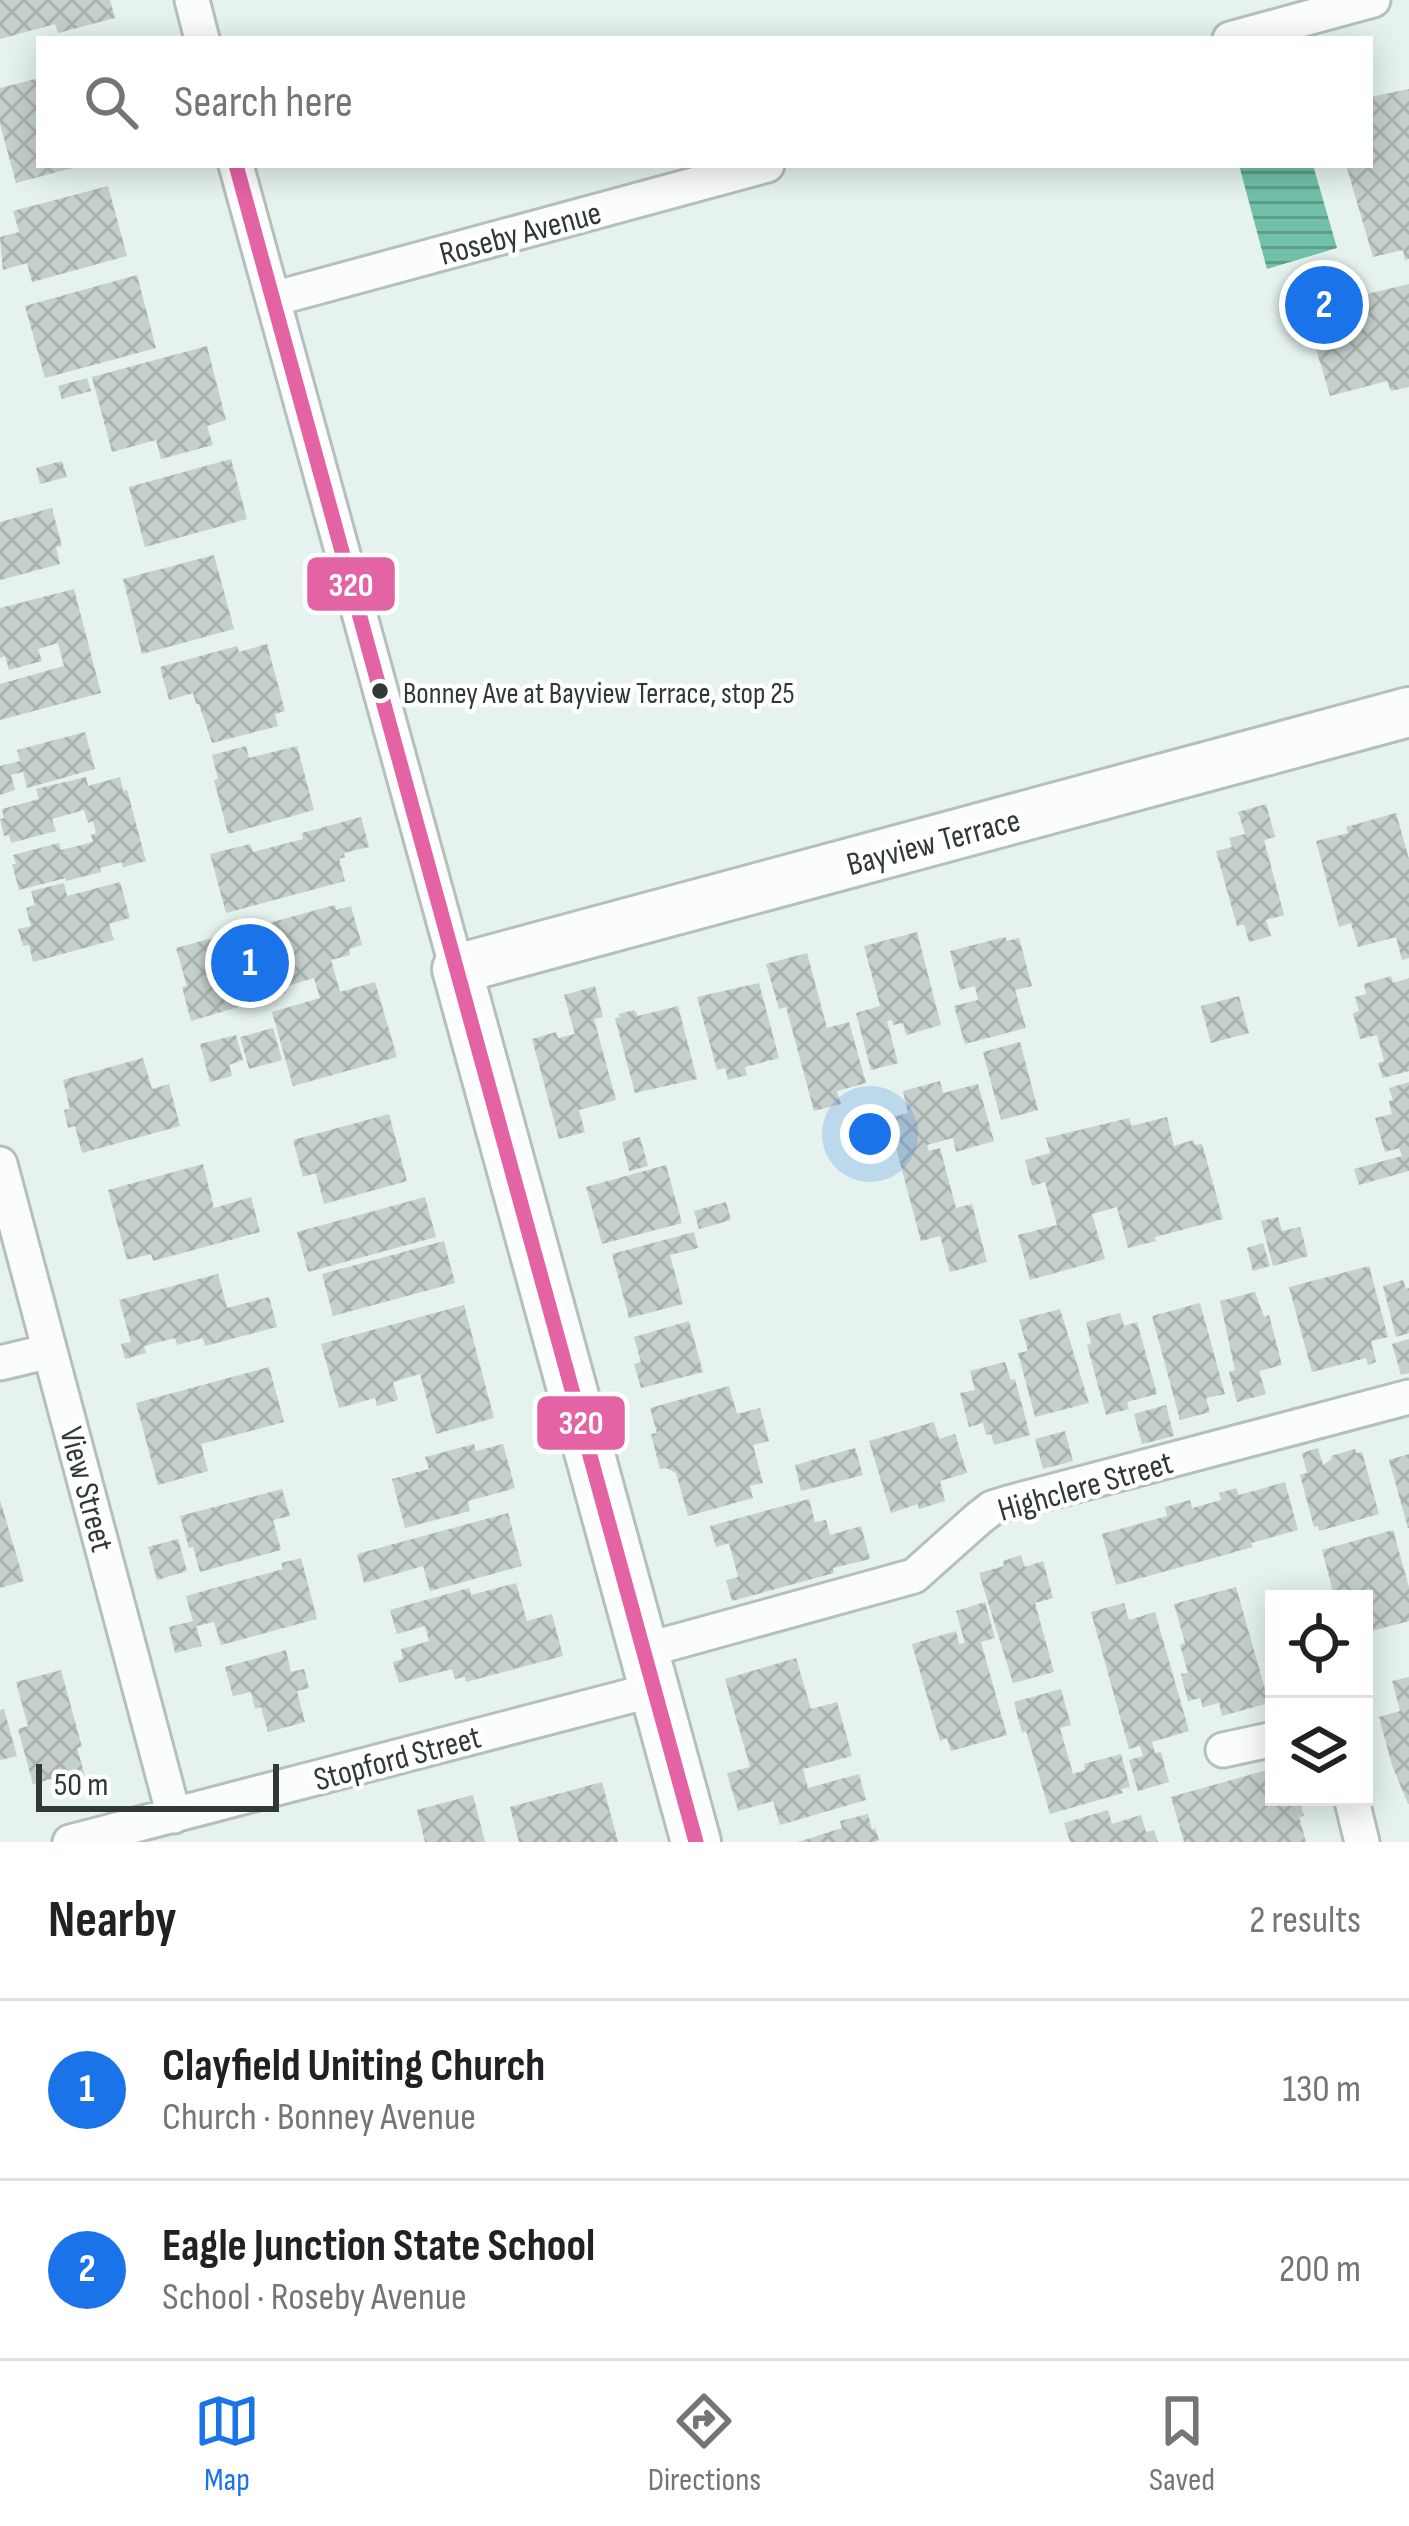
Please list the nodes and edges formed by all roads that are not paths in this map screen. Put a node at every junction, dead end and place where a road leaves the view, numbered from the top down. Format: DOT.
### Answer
graph roads {
  1 [pos="192,0"];
  2 [pos="1373,0"];
  3 [pos="201,36"];
  4 [pos="1241,36"];
  5 [pos="237,168"];
  6 [pos="756,168"];
  7 [pos="272,299"];
  8 [pos="1409,712"];
  9 [pos="457,969"];
  10 [pos="0,1163"];
  11 [pos="50,1351"];
  12 [pos="0,1363"];
  13 [pos="1409,1397"];
  14 [pos="648,1671"];
  15 [pos="1265,1741"];
  16 [pos="1223,1750"];
  17 [pos="1353,1806"];
  18 [pos="174,1816"];
  19 [pos="70,1842"];
  20 [pos="695,1842"];
  21 [pos="1363,1842"];
  1 -- 3 [label="street"];
  2 -- 4 [label="street"];
  5 -- 7 [label="street"];
  6 -- 7 [label="street, Roseby Avenue"];
  7 -- 9 [label="street"];
  8 -- 9 [label="street, Bayview Terrace"];
  9 -- 14 [label="street"];
  10 -- 11 [label="street, View Street"];
  11 -- 12 [label="street"];
  11 -- 18 [label="street, View Street"];
  13 -- 14 [label="street, Highclere Street"];
  14 -- 18 [label="street, Stopford Street"];
  14 -- 20 [label="street"];
  15 -- 16 [label="street"];
  17 -- 21 [label="street"];
  18 -- 19 [label="street, Stopford Street"];
}
